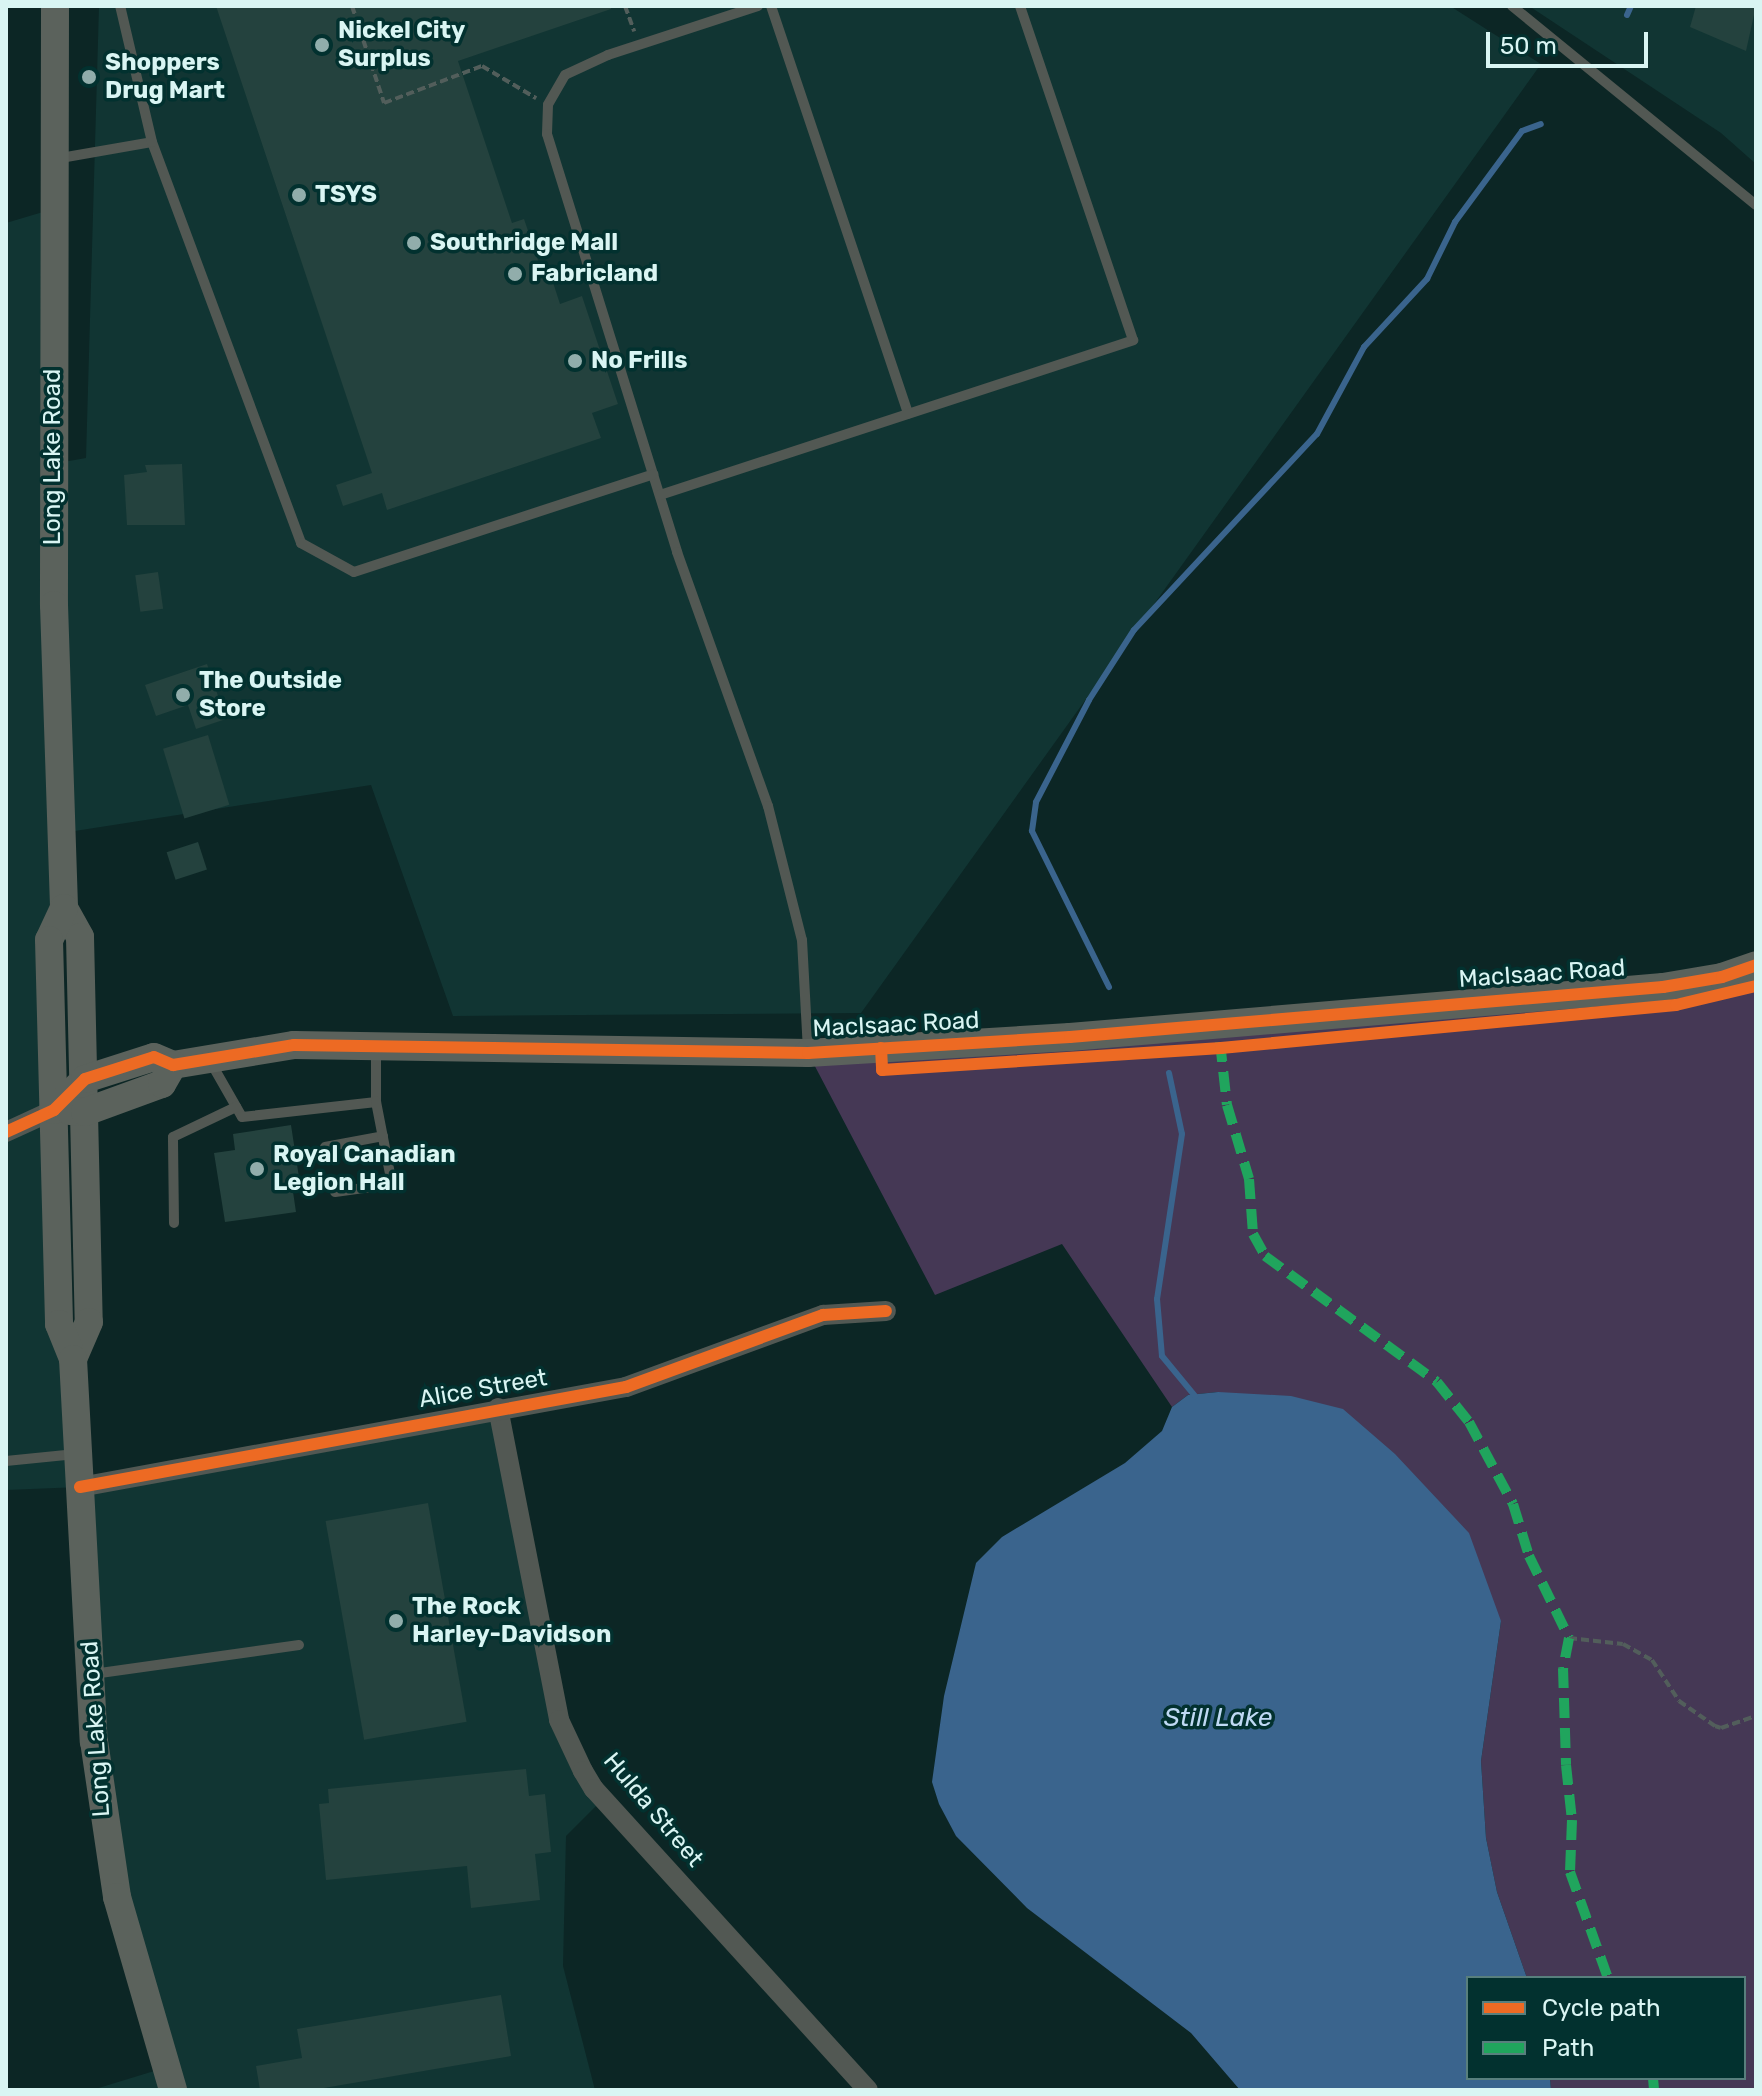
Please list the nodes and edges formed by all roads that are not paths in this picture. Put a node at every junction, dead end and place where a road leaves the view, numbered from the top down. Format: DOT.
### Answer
graph roads {
  1 [pos="55,6"];
  2 [pos="120,6"];
  3 [pos="758,6"];
  4 [pos="771,6"];
  5 [pos="1020,6"];
  6 [pos="1512,6"];
  7 [pos="152,142"];
  8 [pos="53,159"];
  9 [pos="1756,205"];
  10 [pos="908,414"];
  11 [pos="653,474"];
  12 [pos="660,495"];
  13 [pos="64,908"];
  14 [pos="1756,965"];
  15 [pos="376,1047"];
  16 [pos="808,1053"];
  17 [pos="208,1057"];
  18 [pos="173,1065"];
  19 [pos="85,1079"];
  20 [pos="376,1102"];
  21 [pos="236,1107"];
  22 [pos="54,1110"];
  23 [pos="85,1112"];
  24 [pos="6,1132"];
  25 [pos="383,1136"];
  26 [pos="325,1147"];
  27 [pos="335,1192"];
  28 [pos="174,1223"];
  29 [pos="886,1311"];
  30 [pos="73,1359"];
  31 [pos="498,1408"];
  32 [pos="78,1454"];
  33 [pos="6,1461"];
  34 [pos="80,1487"];
  35 [pos="299,1645"];
  36 [pos="91,1675"];
  37 [pos="173,2090"];
  38 [pos="868,2090"];
  1 -- 8 [label="main road, Long Lake Road"];
  2 -- 7 [label="lane"];
  3 -- 11 [label="lane"];
  4 -- 10 [label="lane"];
  5 -- 10 [label="lane"];
  6 -- 9 [label="lane"];
  7 -- 8 [label="lane"];
  7 -- 11 [label="lane"];
  8 -- 13 [label="main road, Long Lake Road"];
  10 -- 12 [label="lane"];
  11 -- 12 [label="lane"];
  12 -- 16 [label="lane"];
  13 -- 19 [label="main road, Long Lake Road"];
  13 -- 22 [label="main road, Long Lake Road"];
  14 -- 16 [label="main road, MacIsaac Road"];
  15 -- 16 [label="main road, MacIsaac Road"];
  15 -- 17 [label="main road, MacIsaac Road"];
  15 -- 20 [label="lane"];
  17 -- 18 [label="main road, MacIsaac Road"];
  17 -- 21 [label="lane"];
  18 -- 19 [label="main road, MacIsaac Road"];
  18 -- 23 [label="main road, MacIsaac Road"];
  19 -- 22 [label="main road, MacIsaac Road"];
  19 -- 23 [label="main road, Long Lake Road"];
  20 -- 21 [label="lane"];
  20 -- 25 [label="lane"];
  21 -- 28 [label="lane"];
  22 -- 23 [label="main road, MacIsaac Road"];
  22 -- 24 [label="street"];
  22 -- 30 [label="main road, Long Lake Road"];
  23 -- 30 [label="main road, Long Lake Road"];
  25 -- 26 [label="lane"];
  25 -- 27 [label="lane"];
  29 -- 31 [label="street, Alice Street"];
  30 -- 32 [label="main road, Long Lake Road"];
  31 -- 34 [label="street, Alice Street"];
  31 -- 38 [label="street, Hulda Street"];
  32 -- 33 [label="lane"];
  32 -- 34 [label="main road, Long Lake Road"];
  34 -- 36 [label="main road, Long Lake Road"];
  35 -- 36 [label="lane"];
  36 -- 37 [label="main road, Long Lake Road"];
}
